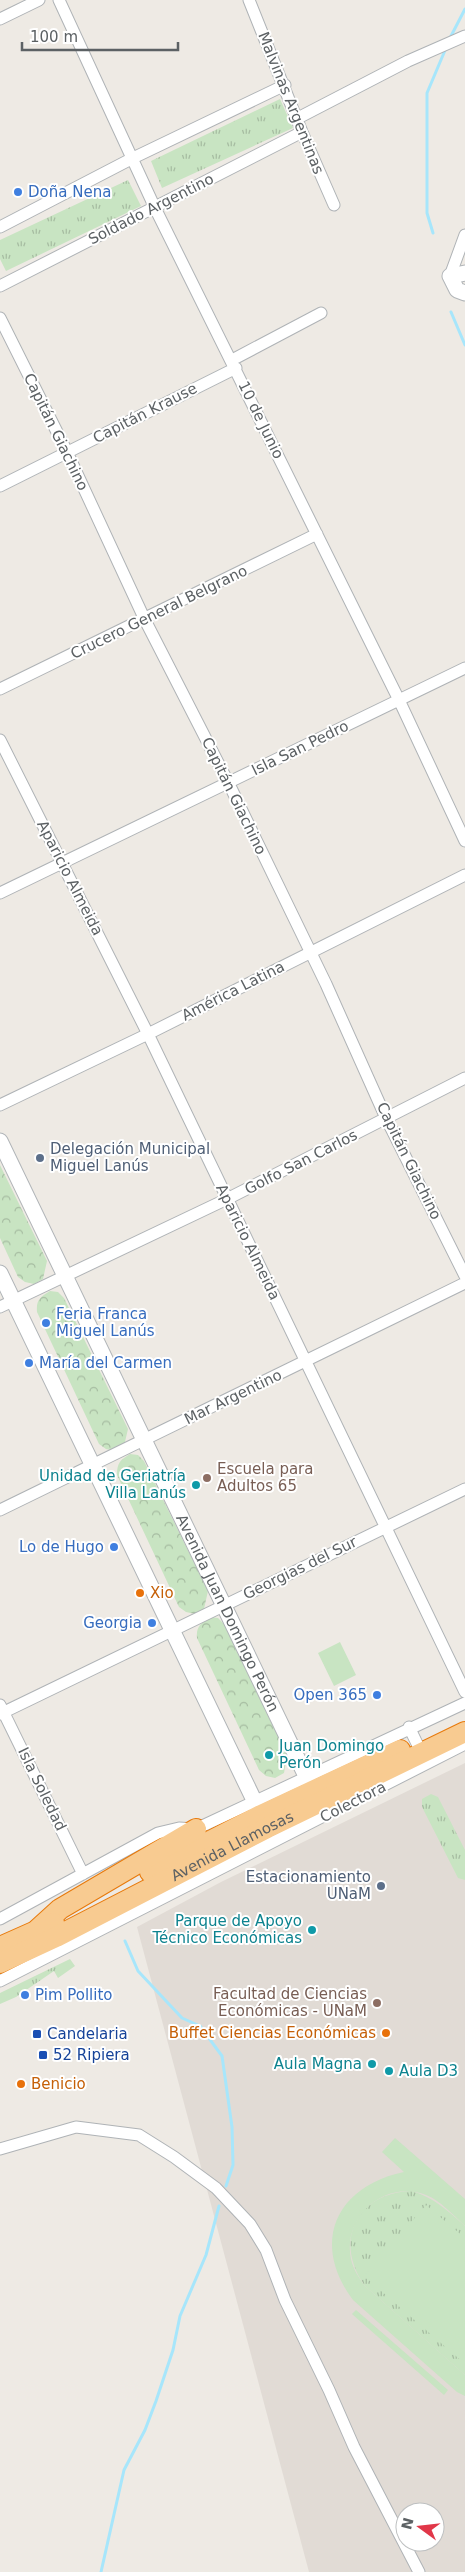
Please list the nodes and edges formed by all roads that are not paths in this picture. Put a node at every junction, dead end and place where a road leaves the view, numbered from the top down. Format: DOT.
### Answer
graph roads {
  1 [pos="38,0"];
  2 [pos="59,0"];
  3 [pos="249,0"];
  4 [pos="0,19"];
  5 [pos="462,38"];
  6 [pos="285,85"];
  7 [pos="298,118"];
  8 [pos="302,132"];
  9 [pos="133,158"];
  10 [pos="334,205"];
  11 [pos="155,208"];
  12 [pos="0,228"];
  13 [pos="465,235"];
  14 [pos="458,275"];
  15 [pos="0,286"];
  16 [pos="465,293"];
  17 [pos="321,313"];
  18 [pos="0,318"];
  19 [pos="234,364"];
  20 [pos="67,452"];
  21 [pos="0,486"];
  22 [pos="317,534"];
  23 [pos="145,620"];
  24 [pos="465,668"];
  25 [pos="0,689"];
  26 [pos="399,700"];
  27 [pos="0,740"];
  28 [pos="229,784"];
  29 [pos="465,841"];
  30 [pos="63,864"];
  31 [pos="465,875"];
  32 [pos="0,893"];
  33 [pos="309,952"];
  34 [pos="148,1034"];
  35 [pos="465,1078"];
  36 [pos="0,1105"];
  37 [pos="386,1118"];
  38 [pos="0,1140"];
  39 [pos="227,1199"];
  40 [pos="0,1273"];
  41 [pos="465,1276"];
  42 [pos="66,1277"];
  43 [pos="465,1283"];
  44 [pos="7,1304"];
  45 [pos="306,1362"];
  46 [pos="144,1440"];
  47 [pos="92,1464"];
  48 [pos="465,1489"];
  49 [pos="0,1510"];
  50 [pos="385,1527"];
  51 [pos="223,1606"];
  52 [pos="172,1631"];
  53 [pos="465,1692"];
  54 [pos="465,1703"];
  55 [pos="1,1710"];
  56 [pos="465,1718"];
  57 [pos="465,1732"];
  58 [pos="465,1744"];
  59 [pos="418,1747"];
  60 [pos="394,1759"];
  61 [pos="315,1797"];
  62 [pos="264,1821"];
  63 [pos="196,1829"];
  64 [pos="83,1874"];
  65 [pos="168,1895"];
  66 [pos="129,1898"];
  67 [pos="0,1920"];
  68 [pos="32,1933"];
  69 [pos="0,1947"];
  70 [pos="0,1964"];
  71 [pos="0,1981"];
  72 [pos="0,2149"];
  73 [pos="419,2572"];
  1 -- 4 [label="street"];
  2 -- 9 [label="street, 10 de Junio"];
  3 -- 6 [label="street, Malvinas Argentinas"];
  5 -- 7 [label="street"];
  6 -- 7 [label="street, Malvinas Argentinas"];
  6 -- 9 [label="street"];
  7 -- 8 [label="street, Malvinas Argentinas"];
  8 -- 10 [label="street, Malvinas Argentinas"];
  8 -- 11 [label="street, Soldado Argentino"];
  9 -- 11 [label="street, 10 de Junio"];
  9 -- 12 [label="street"];
  11 -- 15 [label="street, Soldado Argentino"];
  11 -- 19 [label="street, 10 de Junio"];
  13 -- 14 [label="street"];
  14 -- 16 [label="main road"];
  17 -- 19 [label="street, Capitán Krause"];
  18 -- 20 [label="street, Capitán Giachino"];
  19 -- 20 [label="street, Capitán Krause"];
  19 -- 22 [label="street, 10 de Junio"];
  20 -- 21 [label="street, Capitán Krause"];
  20 -- 23 [label="street, Capitán Giachino"];
  22 -- 23 [label="street, Crucero General Belgrano"];
  22 -- 26 [label="street, 10 de Junio"];
  23 -- 25 [label="street, Crucero General Belgrano"];
  23 -- 28 [label="street, Capitán Giachino"];
  24 -- 26 [label="street, Isla San Pedro"];
  26 -- 28 [label="street, Isla San Pedro"];
  26 -- 29 [label="street, 10 de Junio"];
  27 -- 30 [label="street, Aparicio Almeida"];
  28 -- 30 [label="street, Isla San Pedro"];
  28 -- 33 [label="street, Capitán Giachino"];
  30 -- 32 [label="street, Isla San Pedro"];
  30 -- 34 [label="street, Aparicio Almeida"];
  31 -- 33 [label="street, América Latina"];
  33 -- 34 [label="street, América Latina"];
  33 -- 37 [label="street, Capitán Giachino"];
  34 -- 36 [label="street, América Latina"];
  34 -- 39 [label="street, Aparicio Almeida"];
  35 -- 37 [label="street, Golfo San Carlos"];
  37 -- 39 [label="street, Golfo San Carlos"];
  37 -- 41 [label="street, Capitán Giachino"];
  38 -- 42 [label="main road, Avenida Juan Domingo Perón"];
  39 -- 42 [label="street, Golfo San Carlos"];
  39 -- 45 [label="street, Aparicio Almeida"];
  40 -- 44 [label="main road"];
  42 -- 44 [label="street, Golfo San Carlos"];
  42 -- 46 [label="main road, Avenida Juan Domingo Perón"];
  43 -- 45 [label="street, Mar Argentino"];
  44 -- 47 [label="main road"];
  45 -- 46 [label="street, Mar Argentino"];
  45 -- 50 [label="street, Aparicio Almeida"];
  46 -- 47 [label="street, Mar Argentino"];
  46 -- 51 [label="main road, Avenida Juan Domingo Perón"];
  47 -- 49 [label="street, Mar Argentino"];
  47 -- 52 [label="main road"];
  48 -- 50 [label="street, Georgias del Sur"];
  50 -- 51 [label="street, Georgias del Sur"];
  50 -- 53 [label="street, Aparicio Almeida"];
  51 -- 52 [label="street, Georgias del Sur"];
  51 -- 61 [label="main road, Avenida Juan Domingo Perón"];
  52 -- 55 [label="street, Georgias del Sur"];
  52 -- 62 [label="main road"];
  54 -- 59 [label="street"];
  55 -- 64 [label="street, Isla Soledad"];
  56 -- 59 [label="highway, Avenida Llamosas"];
  57 -- 59 [label="highway, Avenida Llamosas"];
  58 -- 59 [label="street"];
  59 -- 60 [label="highway, Avenida Llamosas"];
  59 -- 60 [label="street"];
  60 -- 61 [label="highway, Avenida Llamosas"];
  60 -- 61 [label="street"];
  61 -- 62 [label="highway, Avenida Llamosas"];
  61 -- 62 [label="street"];
  62 -- 63 [label="street"];
  62 -- 65 [label="street"];
  62 -- 66 [label="highway, Avenida Llamosas"];
  62 -- 68 [label="highway, Avenida Llamosas"];
  63 -- 64 [label="street"];
  63 -- 68 [label="highway"];
  64 -- 67 [label="street"];
  65 -- 66 [label="highway"];
  65 -- 71 [label="street"];
  66 -- 70 [label="highway, Avenida Llamosas"];
  68 -- 69 [label="highway, Avenida Llamosas"];
  72 -- 73 [label="street"];
}
